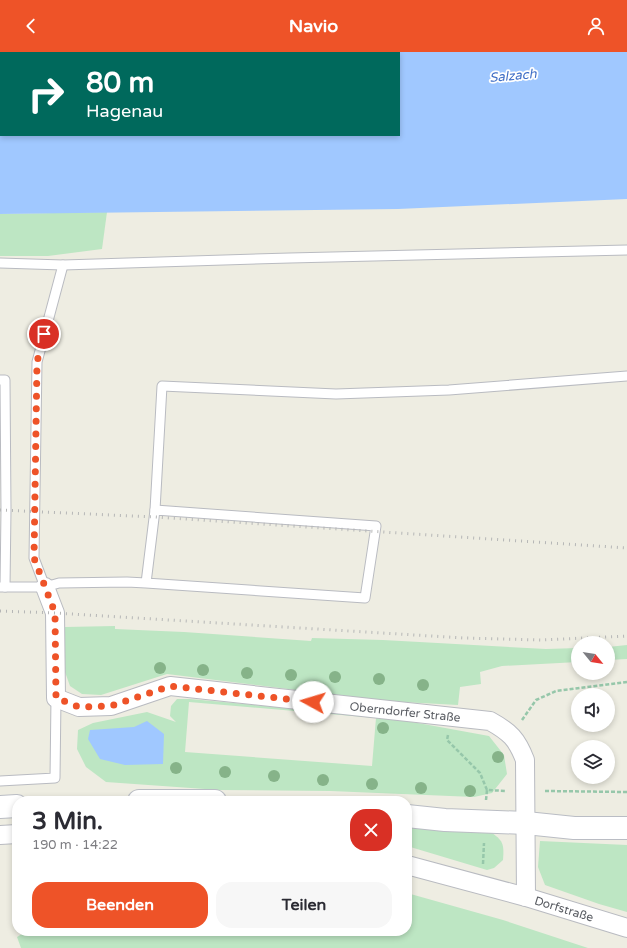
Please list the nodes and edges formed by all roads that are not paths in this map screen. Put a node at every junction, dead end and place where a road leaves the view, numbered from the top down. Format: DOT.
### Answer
graph roads {
  1 [pos="627,250"];
  2 [pos="0,263"];
  3 [pos="63,265"];
  4 [pos="627,376"];
  5 [pos="0,380"];
  6 [pos="3,510"];
  7 [pos="155,510"];
  8 [pos="146,583"];
  9 [pos="2,587"];
  10 [pos="45,587"];
  11 [pos="56,698"];
  12 [pos="0,781"];
  13 [pos="12,806"];
  14 [pos="0,807"];
  15 [pos="412,817"];
  16 [pos="526,823"];
  17 [pos="627,828"];
  18 [pos="12,834"];
  19 [pos="0,835"];
  20 [pos="412,866"];
  21 [pos="526,898"];
  22 [pos="627,928"];
  1 -- 3 [label="lane"];
  2 -- 3 [label="lane"];
  3 -- 10 [label="lane"];
  4 -- 7 [label="lane"];
  5 -- 6 [label="lane"];
  6 -- 9 [label="lane"];
  7 -- 8 [label="lane"];
  7 -- 8 [label="lane"];
  8 -- 10 [label="lane"];
  9 -- 10 [label="lane"];
  10 -- 11 [label="street"];
  11 -- 12 [label="lane"];
  11 -- 16 [label="street, Oberndorfer Straße"];
  13 -- 14 [label="main road"];
  15 -- 16 [label="main road"];
  16 -- 17 [label="main road"];
  16 -- 21 [label="street, Dorfstraße"];
  18 -- 19 [label="street"];
  20 -- 21 [label="street"];
  21 -- 22 [label="street, Dorfstraße"];
}
